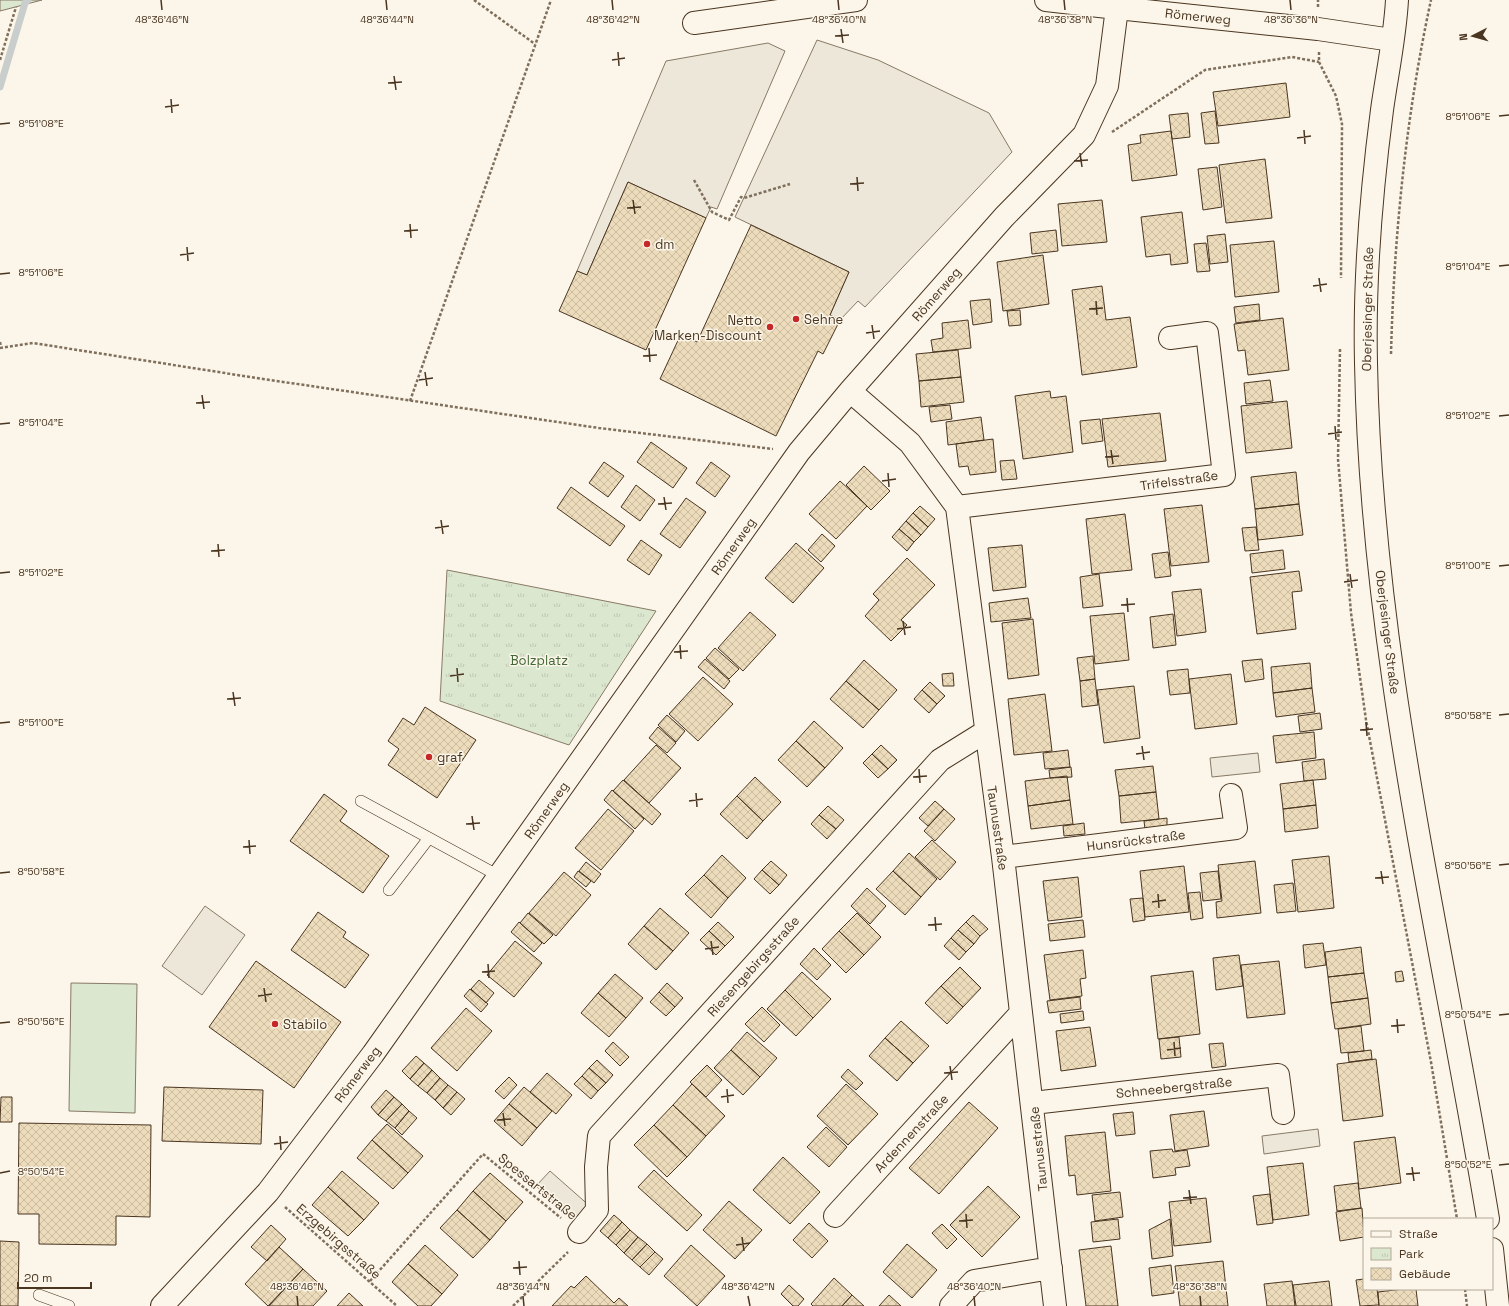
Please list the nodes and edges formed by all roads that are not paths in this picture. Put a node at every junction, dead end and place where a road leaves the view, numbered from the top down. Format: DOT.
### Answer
graph roads {
  1 [pos="856,0"];
  2 [pos="1046,0"];
  3 [pos="1400,6"];
  4 [pos="1117,8"];
  5 [pos="694,23"];
  6 [pos="1392,40"];
  7 [pos="1170,338"];
  8 [pos="850,392"];
  9 [pos="956,507"];
  10 [pos="985,732"];
  11 [pos="1231,796"];
  12 [pos="361,802"];
  13 [pos="429,838"];
  14 [pos="1003,857"];
  15 [pos="499,876"];
  16 [pos="389,890"];
  17 [pos="1020,1014"];
  18 [pos="1033,1103"];
  19 [pos="1283,1114"];
  20 [pos="835,1216"];
  21 [pos="1488,1218"];
  22 [pos="579,1232"];
  23 [pos="1493,1258"];
  24 [pos="1051,1268"];
  25 [pos="39,1295"];
  26 [pos="69,1306"];
  27 [pos="162,1306"];
  28 [pos="951,1306"];
  29 [pos="1055,1306"];
  30 [pos="1498,1306"];
  1 -- 5 [label="street"];
  2 -- 4 [label="street"];
  3 -- 6 [label="street, Oberjesinger Straße"];
  4 -- 6 [label="street, Römerweg"];
  4 -- 8 [label="street, Römerweg"];
  6 -- 21 [label="street, Oberjesinger Straße"];
  7 -- 9 [label="street, Trifelsstraße"];
  8 -- 9 [label="street, Taunusstraße"];
  8 -- 15 [label="street, Römerweg"];
  9 -- 10 [label="street, Taunusstraße"];
  10 -- 14 [label="street, Taunusstraße"];
  10 -- 22 [label="street, Riesengebirgsstraße"];
  11 -- 14 [label="street, Hunsrückstraße"];
  12 -- 13 [label="lane"];
  13 -- 15 [label="lane"];
  13 -- 16 [label="lane"];
  14 -- 17 [label="street, Taunusstraße"];
  15 -- 27 [label="street, Römerweg"];
  17 -- 18 [label="street, Taunusstraße"];
  17 -- 20 [label="street, Ardennenstraße"];
  18 -- 19 [label="street, Schneebergstraße"];
  18 -- 24 [label="street, Taunusstraße"];
  23 -- 30 [label="street"];
  24 -- 28 [label="street"];
  24 -- 29 [label="street, Taunusstraße"];
  25 -- 26 [label="lane"];
}
